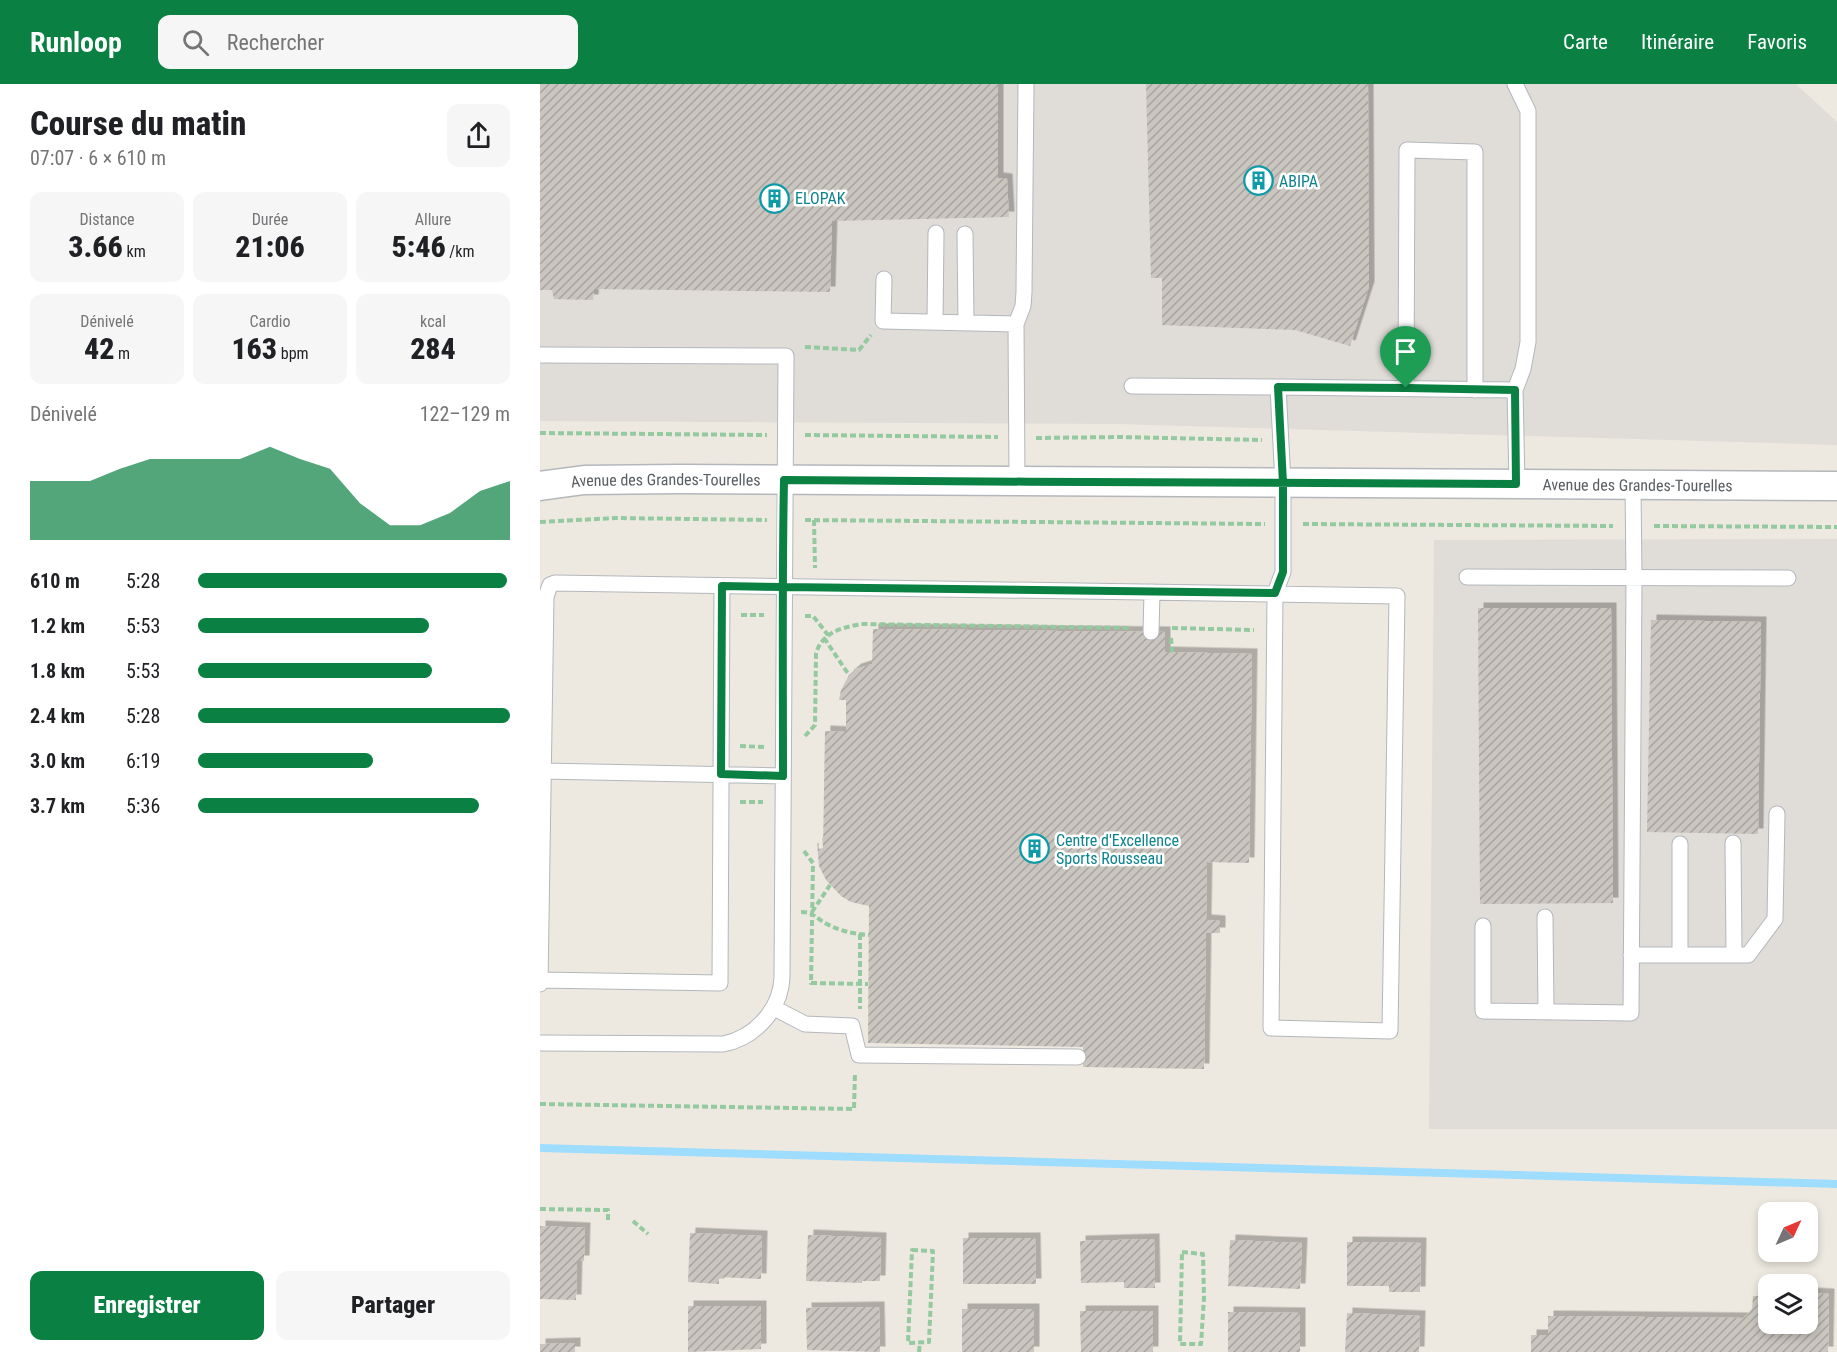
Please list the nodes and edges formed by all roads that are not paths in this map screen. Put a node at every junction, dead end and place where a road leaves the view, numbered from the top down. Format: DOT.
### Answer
graph roads {
  1 [pos="1026,84"];
  2 [pos="1515,84"];
  3 [pos="936,233"];
  4 [pos="965,234"];
  5 [pos="884,279"];
  6 [pos="935,322"];
  7 [pos="966,323"];
  8 [pos="1016,324"];
  9 [pos="540,355"];
  10 [pos="1132,386"];
  11 [pos="1278,387"];
  12 [pos="1406,388"];
  13 [pos="1475,390"];
  14 [pos="1515,390"];
  15 [pos="784,480"];
  16 [pos="1017,480"];
  17 [pos="1283,483"];
  18 [pos="1516,484"];
  19 [pos="1633,485"];
  20 [pos="540,486"];
  21 [pos="1837,486"];
  22 [pos="1467,577"];
  23 [pos="1788,578"];
  24 [pos="1634,579"];
  25 [pos="722,586"];
  26 [pos="783,587"];
  27 [pos="1152,592"];
  28 [pos="1275,593"];
  29 [pos="1151,629"];
  30 [pos="542,632"];
  31 [pos="543,771"];
  32 [pos="721,774"];
  33 [pos="783,776"];
  34 [pos="1777,814"];
  35 [pos="1733,843"];
  36 [pos="1680,844"];
  37 [pos="1545,917"];
  38 [pos="1483,926"];
  39 [pos="1631,955"];
  40 [pos="1680,955"];
  41 [pos="1734,955"];
  42 [pos="540,981"];
  43 [pos="774,1008"];
  44 [pos="1546,1011"];
  45 [pos="540,1042"];
  46 [pos="1078,1057"];
  1 -- 8 [label="lane"];
  2 -- 14 [label="lane"];
  3 -- 6 [label="lane"];
  4 -- 7 [label="lane"];
  5 -- 6 [label="lane"];
  6 -- 7 [label="lane"];
  7 -- 8 [label="lane"];
  8 -- 16 [label="lane"];
  9 -- 15 [label="lane"];
  10 -- 11 [label="lane"];
  11 -- 12 [label="lane"];
  11 -- 17 [label="lane"];
  12 -- 13 [label="lane"];
  12 -- 13 [label="lane"];
  13 -- 14 [label="lane"];
  14 -- 18 [label="lane"];
  15 -- 16 [label="street, Avenue des Grandes-Tourelles"];
  15 -- 20 [label="street, Avenue des Grandes-Tourelles"];
  15 -- 26 [label="lane"];
  16 -- 17 [label="street, Avenue des Grandes-Tourelles"];
  17 -- 18 [label="street, Avenue des Grandes-Tourelles"];
  17 -- 28 [label="lane"];
  18 -- 19 [label="street, Avenue des Grandes-Tourelles"];
  19 -- 21 [label="street, Avenue des Grandes-Tourelles"];
  19 -- 24 [label="lane"];
  22 -- 24 [label="lane"];
  23 -- 24 [label="lane"];
  24 -- 39 [label="lane"];
  25 -- 26 [label="lane"];
  25 -- 30 [label="lane"];
  25 -- 32 [label="lane"];
  26 -- 27 [label="lane"];
  26 -- 33 [label="lane"];
  27 -- 28 [label="lane"];
  27 -- 29 [label="lane"];
  28 -- 28 [label="lane"];
  30 -- 31 [label="lane"];
  31 -- 32 [label="lane"];
  31 -- 42 [label="lane"];
  32 -- 33 [label="lane"];
  32 -- 42 [label="lane"];
  33 -- 43 [label="lane"];
  34 -- 41 [label="lane"];
  35 -- 41 [label="lane"];
  36 -- 40 [label="lane"];
  37 -- 44 [label="lane"];
  38 -- 44 [label="lane"];
  39 -- 40 [label="lane"];
  39 -- 44 [label="lane"];
  40 -- 41 [label="lane"];
  43 -- 45 [label="lane"];
  43 -- 46 [label="lane"];
}
